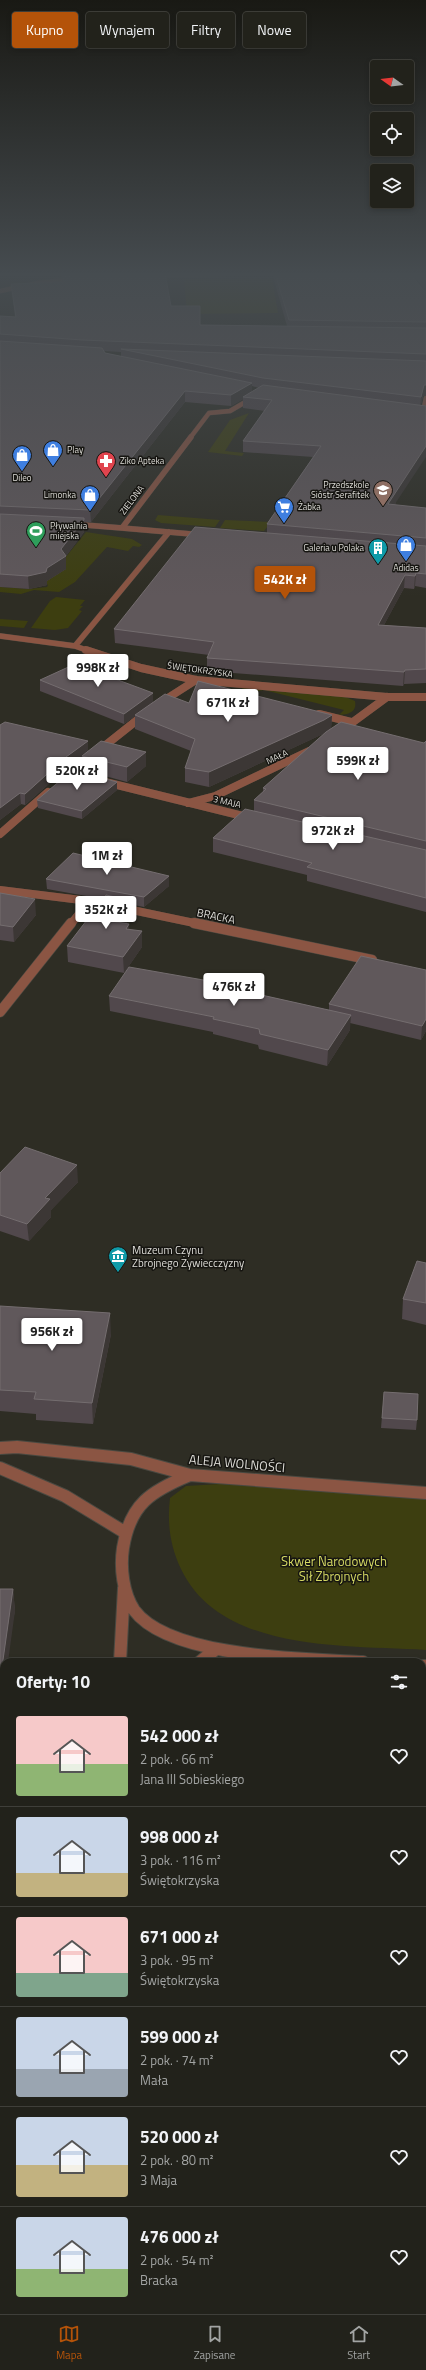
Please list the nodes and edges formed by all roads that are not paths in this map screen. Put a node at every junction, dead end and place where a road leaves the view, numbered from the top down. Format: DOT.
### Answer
graph roads {
  1 [pos="251,390"];
  2 [pos="426,398"];
  3 [pos="415,412"];
  4 [pos="424,413"];
  5 [pos="67,524"];
  6 [pos="122,528"];
  7 [pos="169,532"];
  8 [pos="208,535"];
  9 [pos="0,636"];
  10 [pos="75,646"];
  11 [pos="193,682"];
  12 [pos="214,690"];
  13 [pos="387,697"];
  14 [pos="426,697"];
  15 [pos="313,713"];
  16 [pos="351,722"];
  17 [pos="332,736"];
  18 [pos="314,748"];
  19 [pos="70,772"];
  20 [pos="83,776"];
  21 [pos="95,779"];
  22 [pos="186,803"];
  23 [pos="256,820"];
  24 [pos="0,834"];
  25 [pos="0,890"];
  26 [pos="89,901"];
  27 [pos="382,963"];
  28 [pos="0,1012"];
  29 [pos="0,1448"];
  30 [pos="0,1468"];
  31 [pos="190,1475"];
  32 [pos="426,1493"];
  33 [pos="126,1533"];
  34 [pos="124,1588"];
  35 [pos="216,1649"];
  36 [pos="120,1658"];
  37 [pos="205,1658"];
  38 [pos="290,1658"];
  1 -- 6 [label="street, ZIELONA"];
  2 -- 4 [label="street"];
  3 -- 4 [label="street"];
  5 -- 6 [label="street"];
  6 -- 7 [label="street, ZIELONA"];
  7 -- 8 [label="street, ZIELONA"];
  7 -- 10 [label="street"];
  9 -- 10 [label="street, ŚWIĘTOKRZYSKA"];
  10 -- 11 [label="street, ŚWIĘTOKRZYSKA"];
  11 -- 12 [label="street"];
  11 -- 13 [label="street, ŚWIĘTOKRZYSKA"];
  11 -- 19 [label="street"];
  13 -- 14 [label="street, ŚWIĘTOKRZYSKA"];
  13 -- 16 [label="street"];
  15 -- 16 [label="street"];
  16 -- 17 [label="street"];
  18 -- 22 [label="street, MAŁA"];
  19 -- 20 [label="street"];
  19 -- 24 [label="street"];
  21 -- 22 [label="street, 3 MAJA"];
  22 -- 23 [label="street, 3 MAJA"];
  25 -- 26 [label="street, BRACKA"];
  26 -- 27 [label="street, BRACKA"];
  26 -- 28 [label="street"];
  29 -- 31 [label="street, ALEJA WOLNOŚCI"];
  30 -- 33 [label="street"];
  31 -- 32 [label="street, ALEJA WOLNOŚCI"];
  31 -- 33 [label="street"];
  33 -- 34 [label="street"];
  34 -- 35 [label="street"];
  34 -- 36 [label="street"];
  35 -- 37 [label="street"];
  35 -- 38 [label="street"];
}
